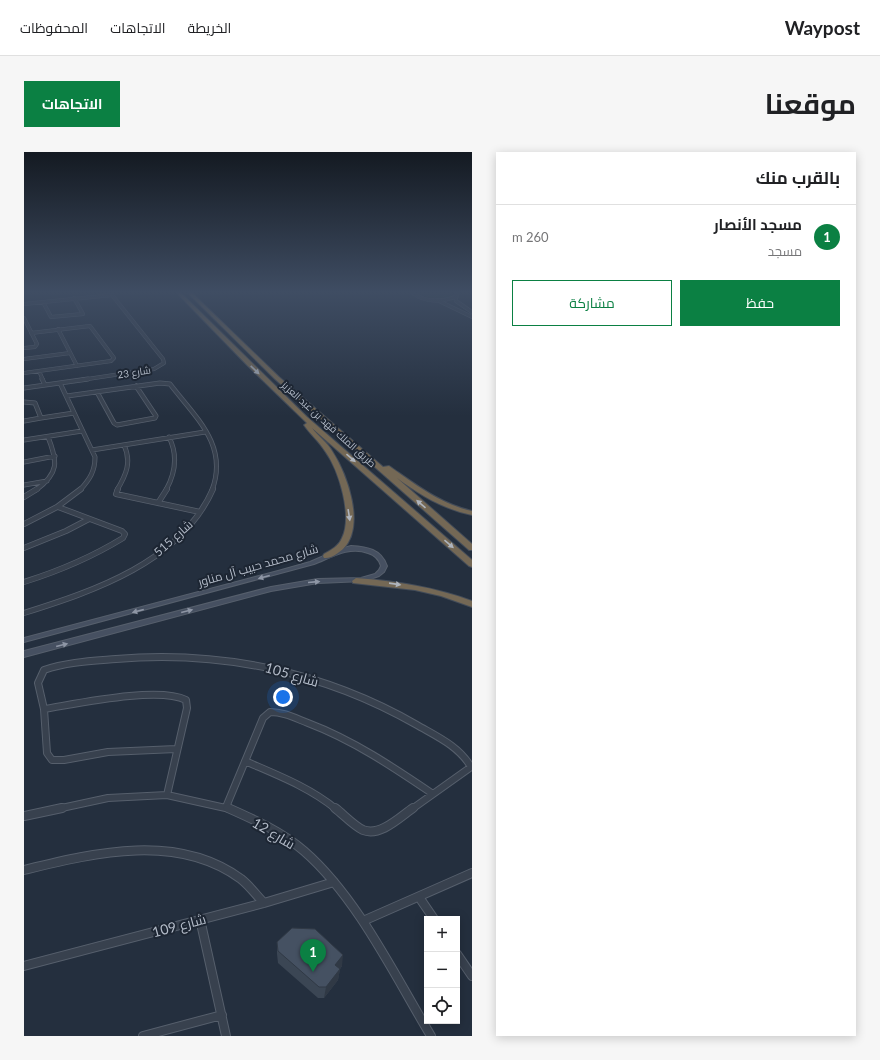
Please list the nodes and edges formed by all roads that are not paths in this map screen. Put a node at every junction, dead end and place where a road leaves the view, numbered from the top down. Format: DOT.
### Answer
graph roads {
  1 [pos="31,334"];
  2 [pos="60,334"];
  3 [pos="97,334"];
  4 [pos="144,334"];
  5 [pos="220,334"];
  6 [pos="232,334"];
  7 [pos="24,348"];
  8 [pos="70,353"];
  9 [pos="24,359"];
  10 [pos="76,366"];
  11 [pos="39,371"];
  12 [pos="24,373"];
  13 [pos="60,382"];
  14 [pos="45,385"];
  15 [pos="136,386"];
  16 [pos="24,388"];
  17 [pos="96,392"];
  18 [pos="67,396"];
  19 [pos="24,402"];
  20 [pos="74,413"];
  21 [pos="41,418"];
  22 [pos="305,418"];
  23 [pos="24,421"];
  24 [pos="82,431"];
  25 [pos="205,432"];
  26 [pos="48,437"];
  27 [pos="169,437"];
  28 [pos="24,440"];
  29 [pos="124,445"];
  30 [pos="92,450"];
  31 [pos="358,450"];
  32 [pos="55,456"];
  33 [pos="24,462"];
  34 [pos="47,481"];
  35 [pos="24,485"];
  36 [pos="24,497"];
  37 [pos="158,503"];
  38 [pos="58,507"];
  39 [pos="200,512"];
  40 [pos="472,513"];
  41 [pos="89,519"];
  42 [pos="24,524"];
  43 [pos="24,548"];
  44 [pos="472,548"];
  45 [pos="328,556"];
  46 [pos="472,564"];
  47 [pos="356,581"];
  48 [pos="24,582"];
  49 [pos="472,604"];
  50 [pos="24,614"];
  51 [pos="24,640"];
  52 [pos="24,654"];
  53 [pos="44,709"];
  54 [pos="176,749"];
  55 [pos="245,761"];
  56 [pos="433,794"];
  57 [pos="167,795"];
  58 [pos="226,807"];
  59 [pos="24,816"];
  60 [pos="24,870"];
  61 [pos="472,873"];
  62 [pos="334,882"];
  63 [pos="419,897"];
  64 [pos="264,903"];
  65 [pos="432,916"];
  66 [pos="200,919"];
  67 [pos="362,921"];
  68 [pos="460,958"];
  69 [pos="24,966"];
  70 [pos="472,976"];
  71 [pos="222,1015"];
  72 [pos="143,1036"];
  73 [pos="226,1036"];
  74 [pos="431,1036"];
  1 -- 7 [label="street"];
  2 -- 8 [label="street"];
  3 -- 10 [label="street"];
  4 -- 13 [label="street, شارع 23"];
  5 -- 22 [label="highway, طريق الملك فهد بن عبد العزيز, one-way"];
  6 -- 31 [label="highway, طريق الملك فهد بن عبد العزيز"];
  8 -- 9 [label="street"];
  8 -- 10 [label="street"];
  10 -- 11 [label="street"];
  11 -- 12 [label="street"];
  11 -- 14 [label="street"];
  13 -- 14 [label="street, شارع 23"];
  13 -- 18 [label="street"];
  14 -- 16 [label="street, شارع 23"];
  15 -- 17 [label="street, شارع 515"];
  15 -- 17 [label="street"];
  15 -- 25 [label="street, شارع 515"];
  17 -- 18 [label="street, شارع 515"];
  18 -- 20 [label="street"];
  19 -- 21 [label="street"];
  20 -- 21 [label="street"];
  20 -- 24 [label="street"];
  21 -- 23 [label="street"];
  22 -- 45 [label="highway, one-way"];
  22 -- 46 [label="highway, طريق الملك فهد بن عبد العزيز, one-way"];
  24 -- 26 [label="street"];
  24 -- 30 [label="street"];
  25 -- 27 [label="street"];
  25 -- 39 [label="street, شارع 515"];
  26 -- 28 [label="street"];
  26 -- 32 [label="street"];
  27 -- 29 [label="street"];
  27 -- 37 [label="street"];
  29 -- 30 [label="street"];
  29 -- 37 [label="street"];
  30 -- 38 [label="street"];
  31 -- 40 [label="highway"];
  44 -- 31 [label="highway, طريق الملك فهد بن عبد العزيز, one-way"];
  32 -- 33 [label="street"];
  32 -- 34 [label="street"];
  34 -- 35 [label="street"];
  34 -- 36 [label="street"];
  37 -- 39 [label="street"];
  38 -- 41 [label="street"];
  38 -- 42 [label="street"];
  39 -- 50 [label="street, شارع 515"];
  41 -- 43 [label="street"];
  41 -- 48 [label="street"];
  45 -- 47 [label="main road, شارع محمد حبيب آل مناور"];
  45 -- 51 [label="main road, شارع محمد حبيب آل مناور, one-way"];
  47 -- 49 [label="highway, one-way"];
  52 -- 47 [label="main road, شارع محمد حبيب آل مناور, one-way"];
  53 -- 54 [label="street, شارع 105"];
  53 -- 54 [label="street"];
  53 -- 56 [label="street, شارع 105"];
  54 -- 57 [label="street"];
  55 -- 56 [label="street, شارع 105"];
  55 -- 56 [label="street"];
  55 -- 58 [label="street"];
  57 -- 58 [label="street, شارع 12"];
  57 -- 59 [label="street, شارع 12"];
  58 -- 62 [label="street, شارع 12"];
  60 -- 64 [label="street"];
  61 -- 63 [label="street"];
  62 -- 64 [label="street, شارع 109"];
  62 -- 67 [label="street, شارع 12"];
  63 -- 65 [label="street"];
  63 -- 67 [label="street"];
  64 -- 66 [label="street, شارع 109"];
  66 -- 69 [label="street, شارع 109"];
  66 -- 71 [label="street"];
  67 -- 74 [label="street, شارع 12"];
  68 -- 70 [label="street"];
  71 -- 72 [label="street"];
  71 -- 73 [label="street"];
}
